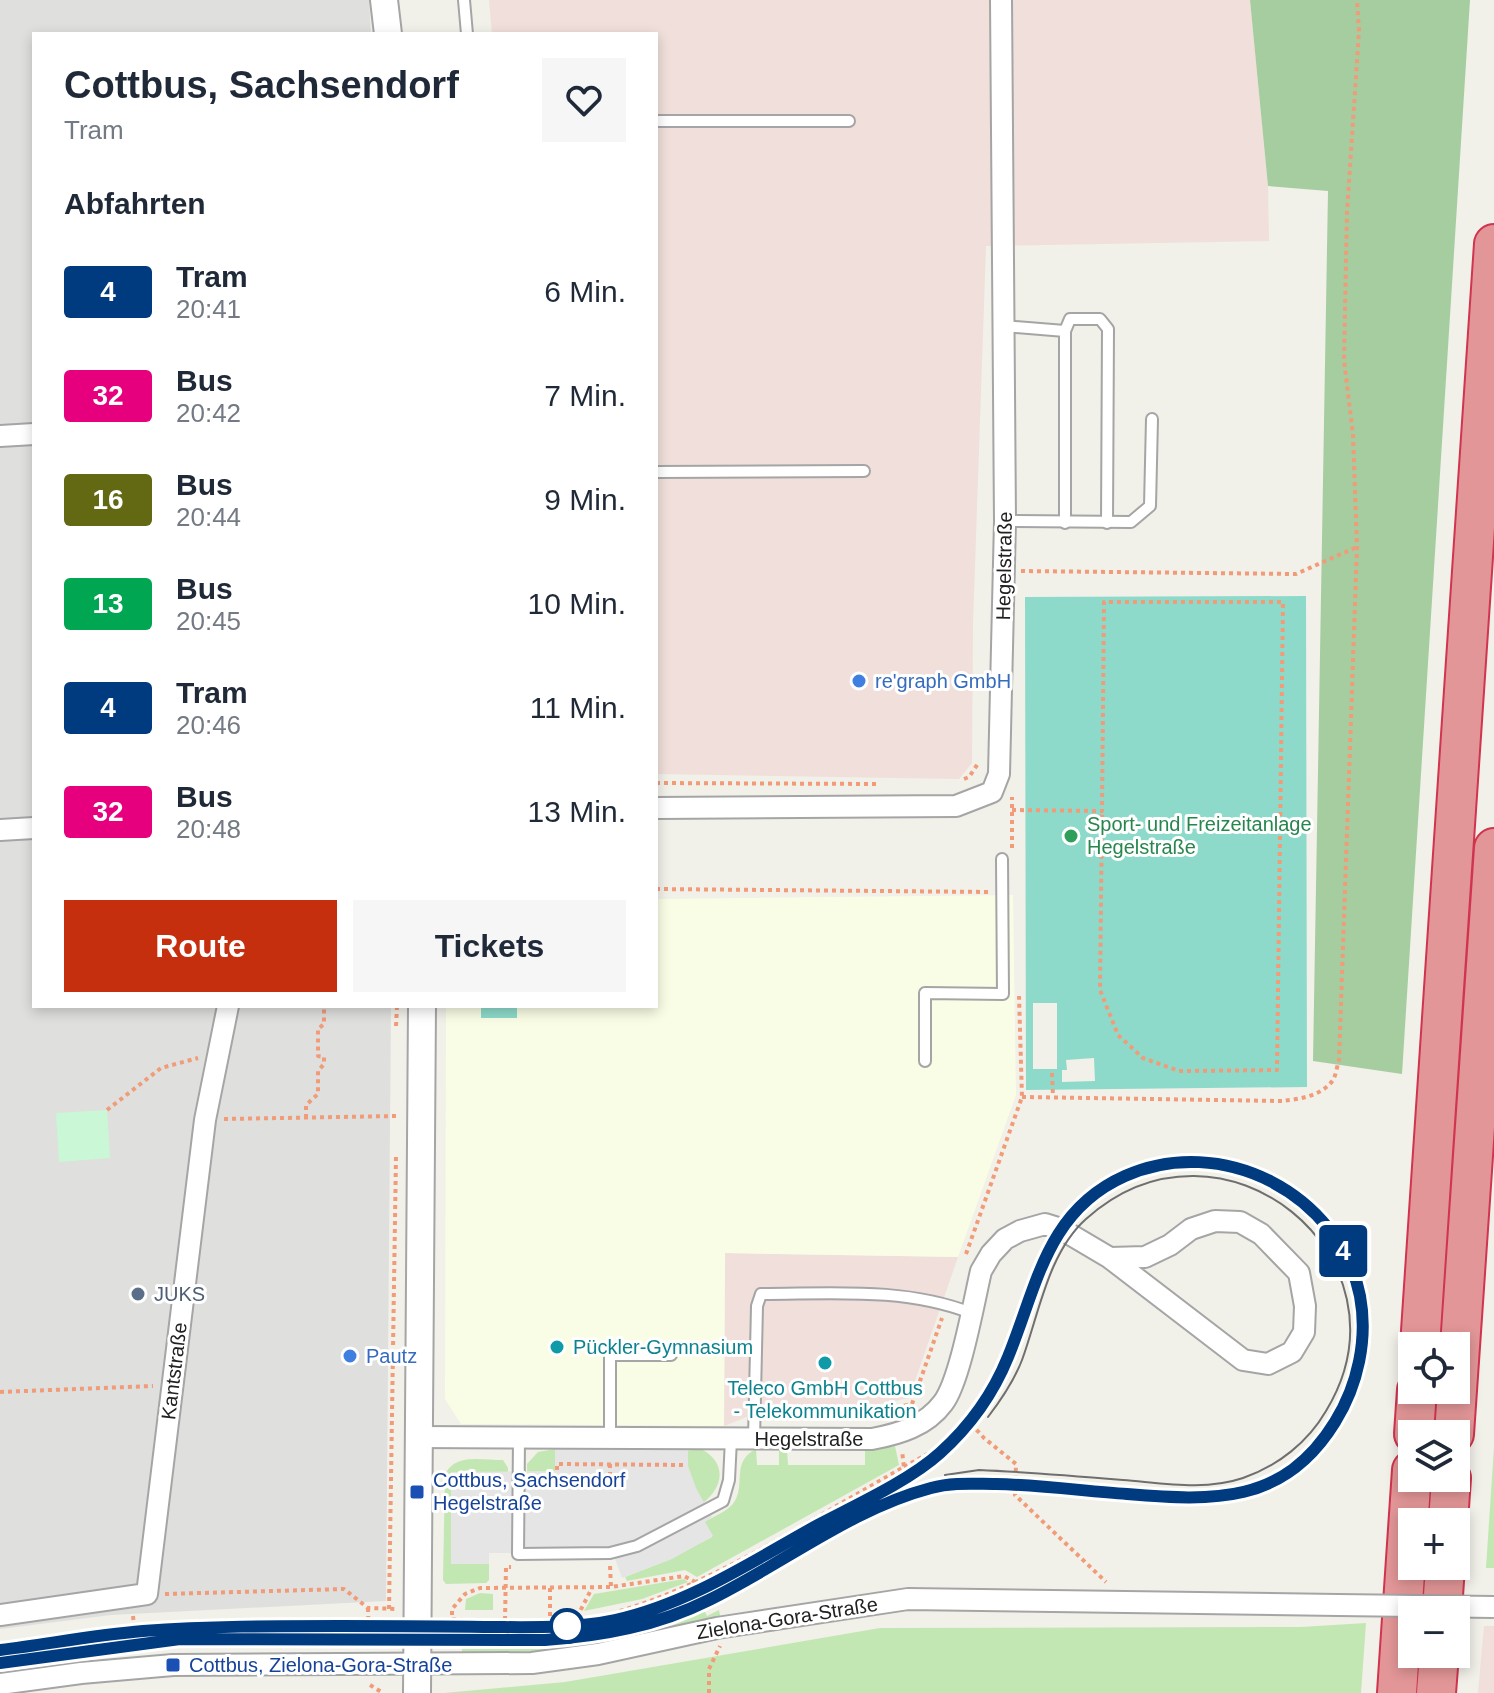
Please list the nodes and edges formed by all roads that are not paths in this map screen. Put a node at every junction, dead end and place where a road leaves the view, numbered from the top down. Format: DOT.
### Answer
graph roads {
  1 [pos="384,0"];
  2 [pos="464,0"];
  3 [pos="1001,0"];
  4 [pos="388,32"];
  5 [pos="467,32"];
  6 [pos="658,121"];
  7 [pos="849,121"];
  8 [pos="1494,244"];
  9 [pos="1003,326"];
  10 [pos="1065,331"];
  11 [pos="1152,419"];
  12 [pos="32,434"];
  13 [pos="0,436"];
  14 [pos="864,471"];
  15 [pos="658,472"];
  16 [pos="1005,521"];
  17 [pos="1065,523"];
  18 [pos="1107,523"];
  19 [pos="658,808"];
  20 [pos="32,828"];
  21 [pos="0,830"];
  22 [pos="1494,848"];
  23 [pos="1002,859"];
  24 [pos="228,1008"];
  25 [pos="422,1008"];
  26 [pos="925,1061"];
  27 [pos="1110,1258"];
  28 [pos="971,1313"];
  29 [pos="1421,1332"];
  30 [pos="671,1355"];
  31 [pos="1455,1420"];
  32 [pos="754,1430"];
  33 [pos="417,1437"];
  34 [pos="519,1439"];
  35 [pos="610,1439"];
  36 [pos="731,1439"];
  37 [pos="1411,1492"];
  38 [pos="1494,1607"];
  39 [pos="0,1615"];
  40 [pos="416,1665"];
  41 [pos="1438,1668"];
  42 [pos="0,1684"];
  43 [pos="417,1693"];
  44 [pos="1397,1693"];
  45 [pos="1436,1693"];
  1 -- 4 [label="street"];
  2 -- 5 [label="lane"];
  3 -- 9 [label="street, Hegelstraße"];
  6 -- 7 [label="lane"];
  8 -- 29 [label="highway"];
  9 -- 10 [label="lane"];
  9 -- 16 [label="street, Hegelstraße"];
  10 -- 17 [label="lane"];
  10 -- 18 [label="lane"];
  11 -- 18 [label="lane"];
  12 -- 13 [label="street"];
  14 -- 15 [label="lane"];
  16 -- 17 [label="lane"];
  16 -- 19 [label="street, Hegelstraße"];
  17 -- 18 [label="lane"];
  20 -- 21 [label="street"];
  22 -- 31 [label="highway"];
  23 -- 26 [label="lane"];
  24 -- 39 [label="street, Kantstraße"];
  25 -- 33 [label="street"];
  27 -- 27 [label="street, Hegelstraße"];
  27 -- 28 [label="street, Hegelstraße"];
  28 -- 32 [label="street, Hegelstraße"];
  28 -- 32 [label="lane"];
  30 -- 35 [label="lane"];
  32 -- 36 [label="street, Hegelstraße"];
  33 -- 34 [label="street, Hegelstraße"];
  33 -- 40 [label="street"];
  34 -- 35 [label="street, Hegelstraße"];
  34 -- 36 [label="lane"];
  35 -- 36 [label="street, Hegelstraße"];
  37 -- 44 [label="highway"];
  38 -- 40 [label="street, Zielona-Gora-Straße, bridge"];
  40 -- 42 [label="street, Zielona-Gora-Straße"];
  40 -- 43 [label="street"];
  41 -- 45 [label="highway"];
}
